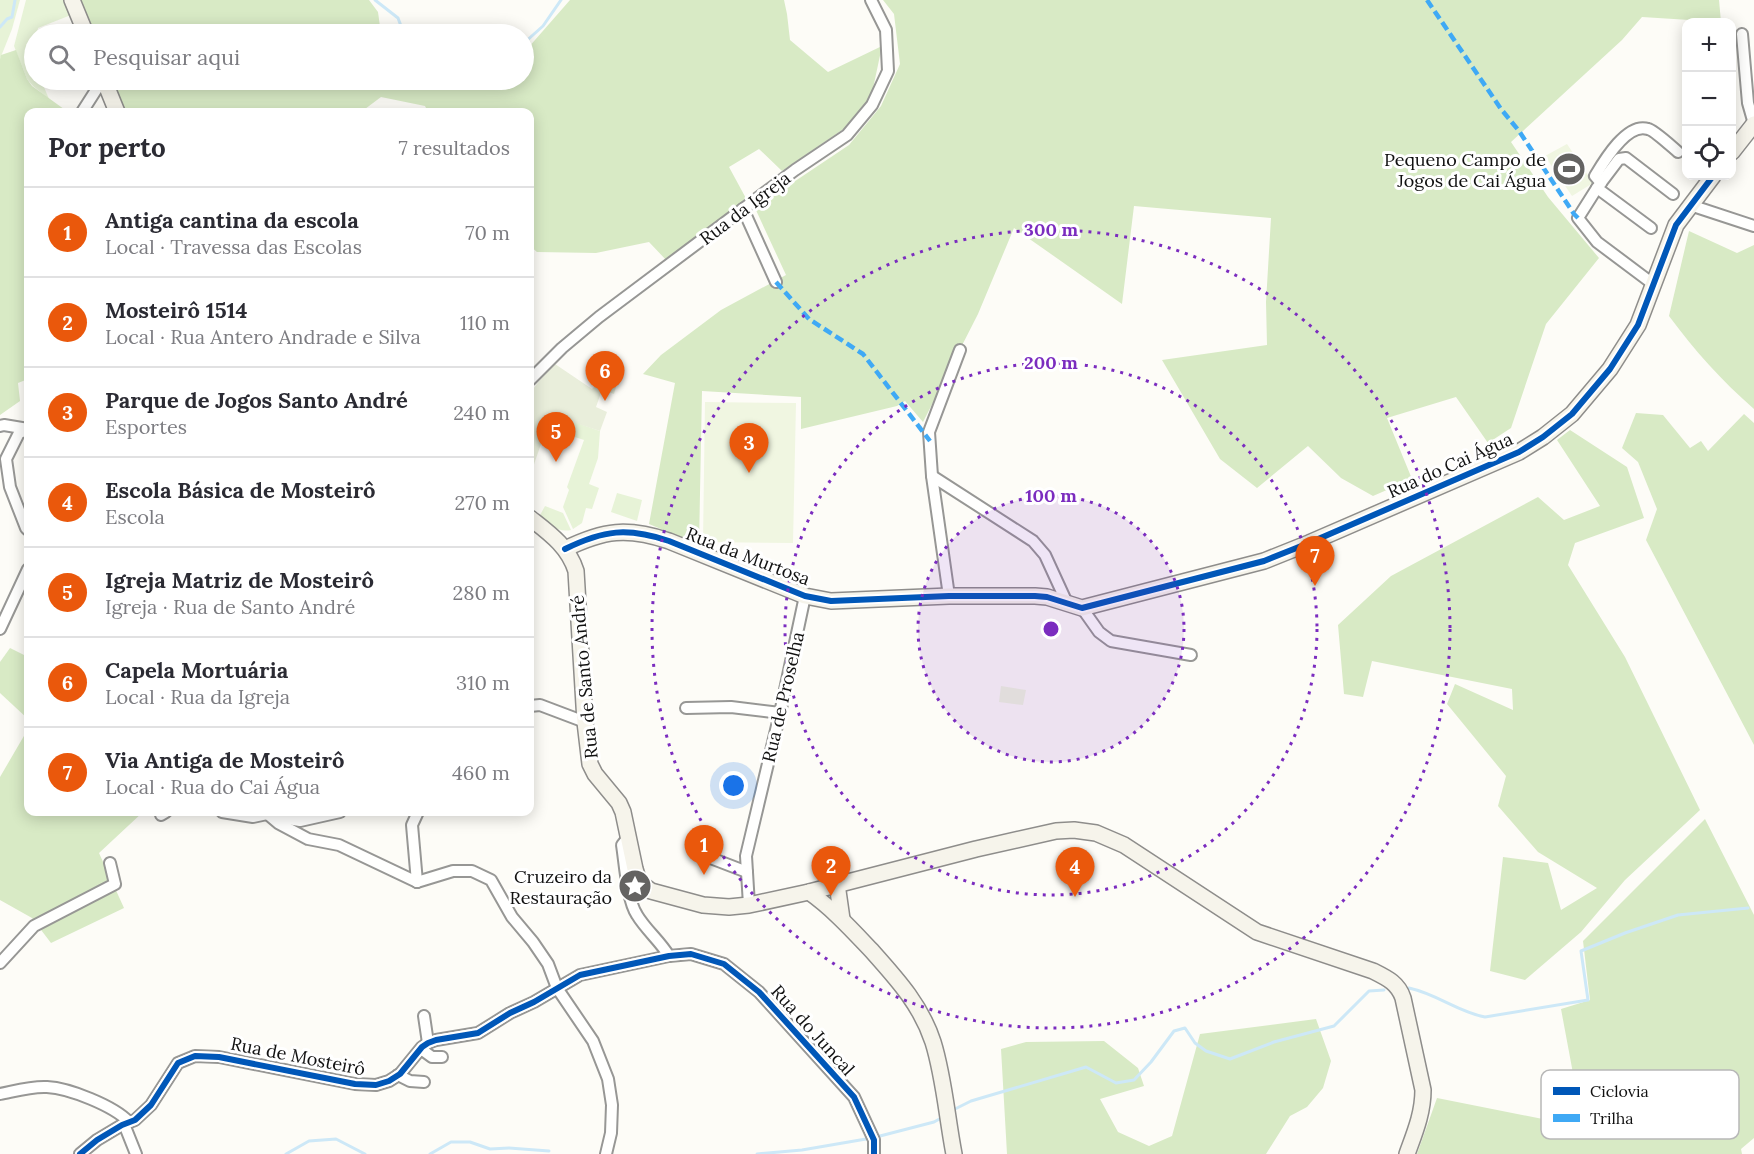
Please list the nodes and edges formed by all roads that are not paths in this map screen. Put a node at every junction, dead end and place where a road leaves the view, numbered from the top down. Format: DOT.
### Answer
graph roads {
  1 [pos="72,0"];
  2 [pos="871,0"];
  3 [pos="82,24"];
  4 [pos="1742,34"];
  5 [pos="96,90"];
  6 [pos="108,90"];
  7 [pos="85,108"];
  8 [pos="115,108"];
  9 [pos="1754,124"];
  10 [pos="1736,146"];
  11 [pos="1678,152"];
  12 [pos="1710,180"];
  13 [pos="1599,186"];
  14 [pos="1673,194"];
  15 [pos="1690,205"];
  16 [pos="743,209"];
  17 [pos="1754,226"];
  18 [pos="1651,228"];
  19 [pos="776,282"];
  20 [pos="1653,285"];
  21 [pos="960,350"];
  22 [pos="534,376"];
  23 [pos="0,426"];
  24 [pos="24,429"];
  25 [pos="24,431"];
  26 [pos="932,477"];
  27 [pos="534,521"];
  28 [pos="24,523"];
  29 [pos="565,549"];
  30 [pos="24,578"];
  31 [pos="806,596"];
  32 [pos="949,596"];
  33 [pos="1067,603"];
  34 [pos="1082,608"];
  35 [pos="0,629"];
  36 [pos="1191,655"];
  37 [pos="534,706"];
  38 [pos="686,708"];
  39 [pos="780,713"];
  40 [pos="585,722"];
  41 [pos="243,816"];
  42 [pos="257,816"];
  43 [pos="270,816"];
  44 [pos="275,816"];
  45 [pos="322,816"];
  46 [pos="416,816"];
  47 [pos="630,841"];
  48 [pos="695,852"];
  49 [pos="110,862"];
  50 [pos="747,872"];
  51 [pos="417,882"];
  52 [pos="837,884"];
  53 [pos="809,892"];
  54 [pos="749,905"];
  55 [pos="842,919"];
  56 [pos="669,956"];
  57 [pos="0,963"];
  58 [pos="558,988"];
  59 [pos="424,1016"];
  60 [pos="425,1046"];
  61 [pos="442,1057"];
  62 [pos="398,1075"];
  63 [pos="424,1082"];
  64 [pos="0,1094"];
  65 [pos="127,1123"];
  66 [pos="80,1154"];
  67 [pos="136,1154"];
  68 [pos="606,1154"];
  69 [pos="874,1154"];
  70 [pos="954,1154"];
  71 [pos="1407,1154"];
  1 -- 3 [label="street"];
  2 -- 16 [label="street, Rua da Igreja"];
  4 -- 9 [label="street"];
  5 -- 7 [label="street"];
  6 -- 8 [label="street"];
  9 -- 10 [label="street"];
  11 -- 13 [label="street"];
  12 -- 15 [label="street, Rua do Cai Água"];
  13 -- 14 [label="street"];
  13 -- 18 [label="street"];
  13 -- 20 [label="street"];
  15 -- 17 [label="street"];
  15 -- 20 [label="street, Rua do Cai Água"];
  16 -- 19 [label="street"];
  16 -- 22 [label="street, Rua da Igreja"];
  20 -- 34 [label="street, Rua do Cai Água"];
  21 -- 26 [label="street"];
  23 -- 24 [label="street"];
  25 -- 28 [label="street"];
  26 -- 32 [label="street"];
  26 -- 33 [label="street"];
  27 -- 29 [label="street, Rua de Santo André"];
  29 -- 31 [label="street, Rua da Murtosa"];
  29 -- 40 [label="street, Rua de Santo André"];
  30 -- 35 [label="street"];
  31 -- 32 [label="street, Rua da Murtosa"];
  31 -- 39 [label="street, Rua de Proselha"];
  32 -- 33 [label="street, Rua da Murtosa"];
  33 -- 34 [label="street"];
  34 -- 36 [label="street"];
  37 -- 40 [label="street"];
  38 -- 39 [label="street"];
  39 -- 50 [label="street, Rua de Proselha"];
  40 -- 47 [label="street, Rua de Santo André"];
  41 -- 42 [label="street"];
  43 -- 51 [label="street"];
  44 -- 45 [label="street"];
  46 -- 51 [label="street"];
  47 -- 54 [label="street, Rua de Santo André"];
  47 -- 56 [label="street"];
  48 -- 50 [label="street"];
  49 -- 57 [label="street"];
  50 -- 54 [label="street, Rua de Proselha"];
  51 -- 58 [label="street"];
  52 -- 53 [label="street, Rua de Santo André"];
  52 -- 55 [label="street"];
  52 -- 71 [label="street, Rua de Santo André"];
  53 -- 54 [label="street, Rua de Santo André"];
  53 -- 55 [label="street"];
  55 -- 70 [label="street"];
  56 -- 58 [label="street, Rua do Juncal"];
  56 -- 69 [label="street, Rua do Juncal"];
  58 -- 60 [label="street"];
  58 -- 68 [label="street"];
  59 -- 60 [label="street"];
  60 -- 61 [label="street"];
  60 -- 62 [label="street, Rua de Mosteirô"];
  62 -- 63 [label="street"];
  62 -- 65 [label="street, Rua de Mosteirô"];
  64 -- 65 [label="street"];
  65 -- 66 [label="street, Rua de Mosteirô"];
  65 -- 67 [label="street"];
}
